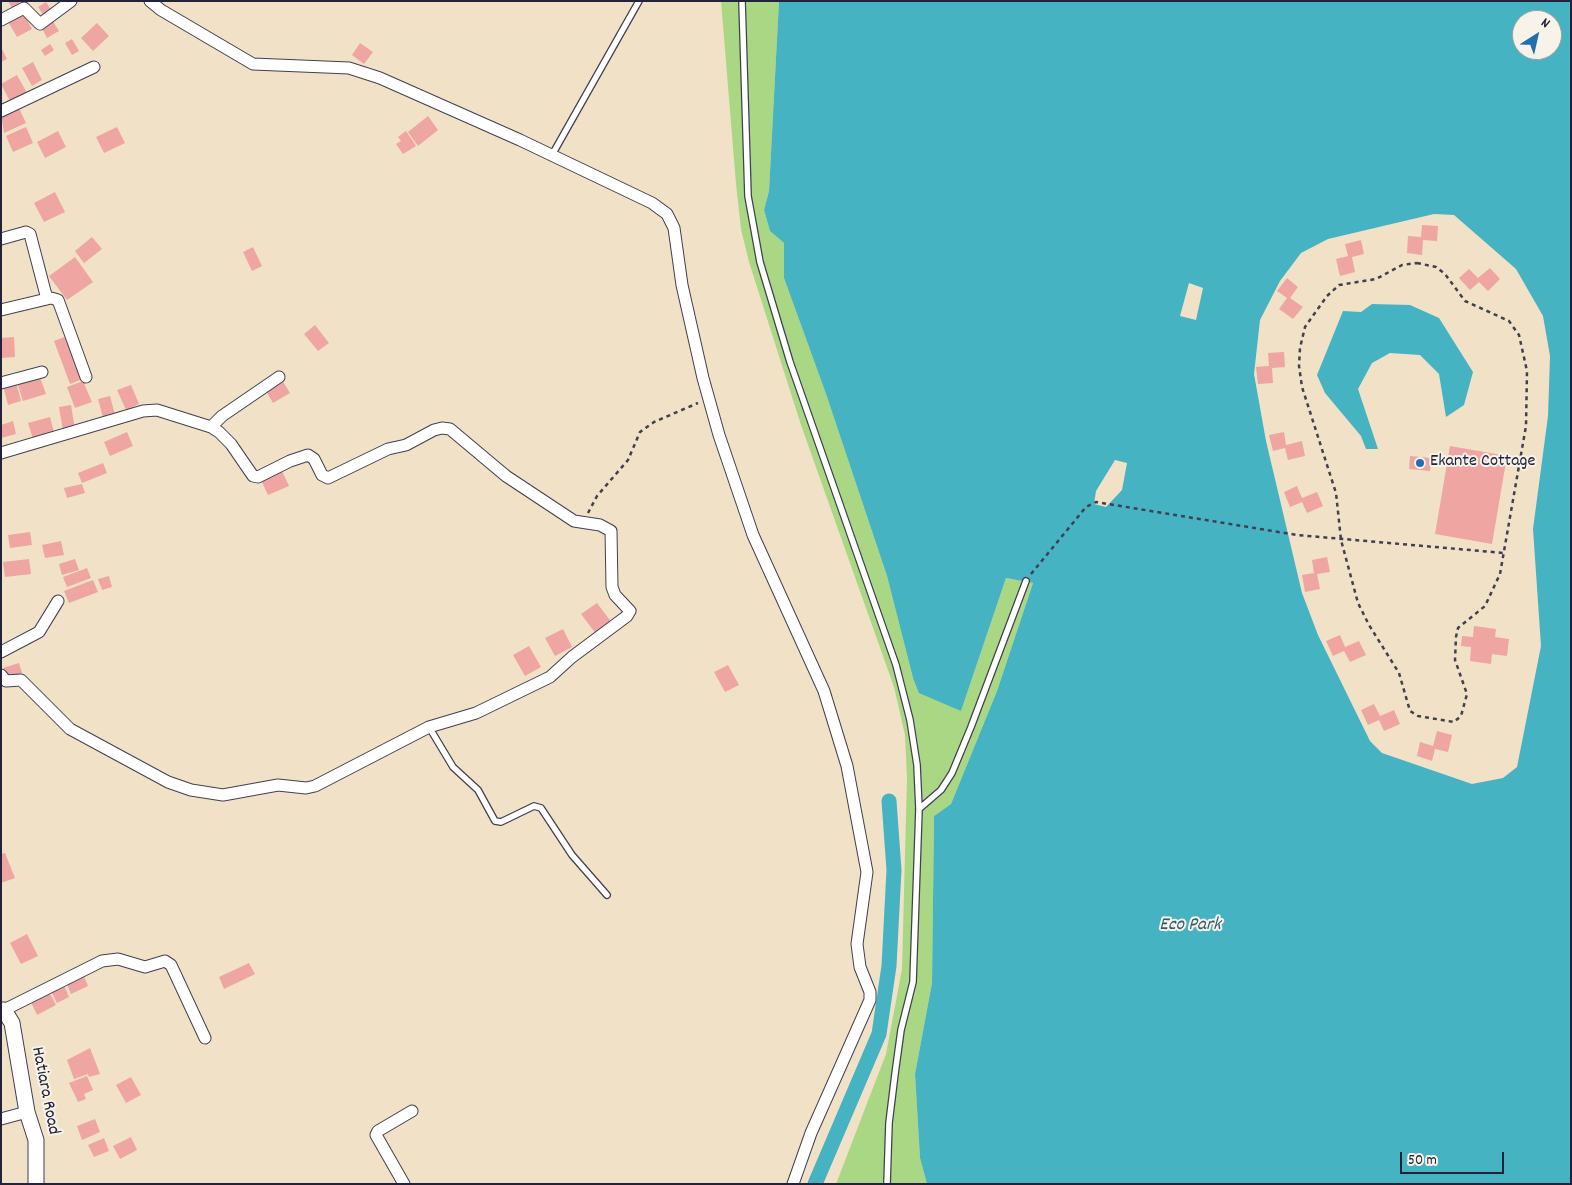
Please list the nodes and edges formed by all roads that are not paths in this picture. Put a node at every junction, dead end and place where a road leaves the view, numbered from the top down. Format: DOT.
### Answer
graph roads {
  1 [pos="71,1"];
  2 [pos="150,1"];
  3 [pos="639,1"];
  4 [pos="742,1"];
  5 [pos="1,20"];
  6 [pos="94,67"];
  7 [pos="1,111"];
  8 [pos="552,155"];
  9 [pos="1,239"];
  10 [pos="48,299"];
  11 [pos="1,310"];
  12 [pos="42,372"];
  13 [pos="86,377"];
  14 [pos="279,377"];
  15 [pos="1,383"];
  16 [pos="211,427"];
  17 [pos="1,453"];
  18 [pos="1026,582"];
  19 [pos="58,601"];
  20 [pos="1,652"];
  21 [pos="1,676"];
  22 [pos="429,727"];
  23 [pos="919,809"];
  24 [pos="607,895"];
  25 [pos="3,1010"];
  26 [pos="205,1038"];
  27 [pos="412,1111"];
  28 [pos="28,1112"];
  29 [pos="1,1119"];
  30 [pos="36,1184"];
  31 [pos="404,1184"];
  32 [pos="793,1184"];
  33 [pos="887,1184"];
  1 -- 5 [label="street"];
  2 -- 8 [label="street"];
  3 -- 8 [label="lane"];
  4 -- 23 [label="lane"];
  6 -- 7 [label="street"];
  8 -- 32 [label="street"];
  9 -- 10 [label="street"];
  10 -- 11 [label="street"];
  10 -- 13 [label="street"];
  12 -- 15 [label="street"];
  14 -- 16 [label="street"];
  16 -- 17 [label="street"];
  16 -- 22 [label="street"];
  18 -- 23 [label="lane"];
  19 -- 20 [label="street"];
  21 -- 22 [label="street"];
  22 -- 24 [label="lane"];
  23 -- 33 [label="lane"];
  25 -- 26 [label="street"];
  25 -- 28 [label="street, Hatiara Road"];
  27 -- 31 [label="street"];
  28 -- 29 [label="street"];
  28 -- 30 [label="street, Hatiara Road"];
}
